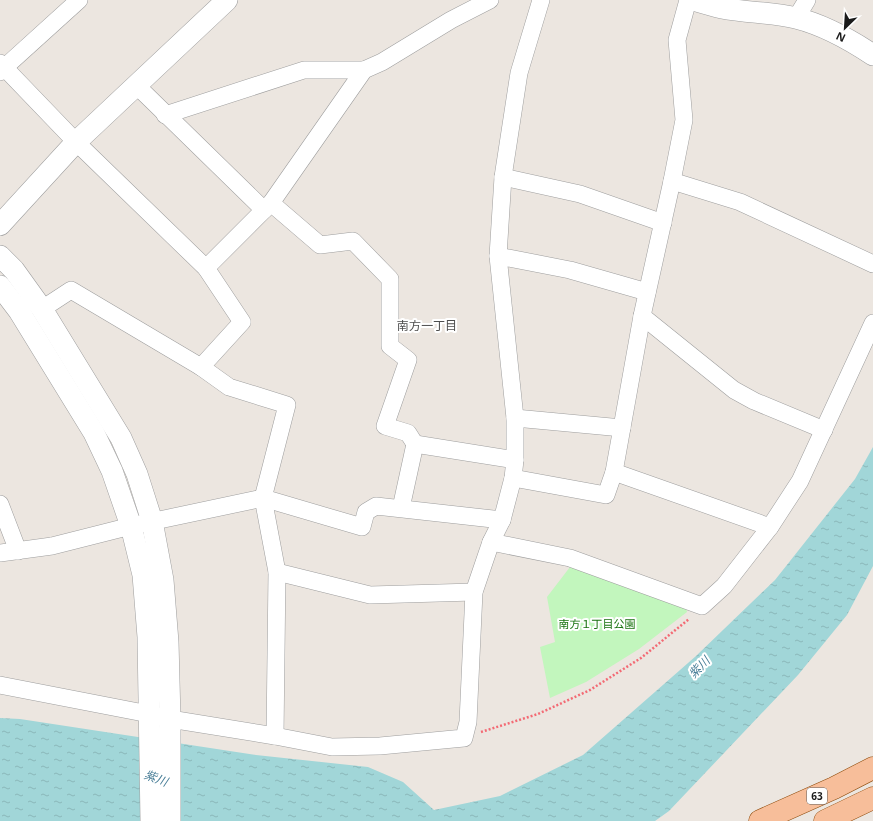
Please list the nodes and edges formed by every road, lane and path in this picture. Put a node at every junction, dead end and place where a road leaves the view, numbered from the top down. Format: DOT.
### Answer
graph roads {
  1 [pos="79,0"];
  2 [pos="227,0"];
  3 [pos="490,0"];
  4 [pos="541,0"];
  5 [pos="688,0"];
  6 [pos="693,0"];
  7 [pos="807,0"];
  8 [pos="796,18"];
  9 [pos="870,48"];
  10 [pos="2,67"];
  11 [pos="364,70"];
  12 [pos="136,85"];
  13 [pos="165,115"];
  14 [pos="76,142"];
  15 [pos="503,176"];
  16 [pos="672,181"];
  17 [pos="268,207"];
  18 [pos="663,223"];
  19 [pos="0,224"];
  20 [pos="0,256"];
  21 [pos="498,256"];
  22 [pos="873,264"];
  23 [pos="206,268"];
  24 [pos="0,286"];
  25 [pos="647,292"];
  26 [pos="42,309"];
  27 [pos="642,316"];
  28 [pos="873,323"];
  29 [pos="201,366"];
  30 [pos="515,418"];
  31 [pos="622,428"];
  32 [pos="824,430"];
  33 [pos="415,444"];
  34 [pos="515,460"];
  35 [pos="614,472"];
  36 [pos="513,478"];
  37 [pos="263,498"];
  38 [pos="0,504"];
  39 [pos="401,508"];
  40 [pos="502,520"];
  41 [pos="152,521"];
  42 [pos="131,526"];
  43 [pos="770,527"];
  44 [pos="491,542"];
  45 [pos="18,551"];
  46 [pos="0,553"];
  47 [pos="276,572"];
  48 [pos="474,592"];
  49 [pos="702,606"];
  50 [pos="0,685"];
  51 [pos="149,723"];
  52 [pos="169,728"];
  53 [pos="274,736"];
  54 [pos="464,738"];
  55 [pos="873,768"];
  56 [pos="834,788"];
  57 [pos="873,798"];
  58 [pos="848,816"];
  59 [pos="151,821"];
  60 [pos="170,821"];
  61 [pos="760,821"];
  62 [pos="826,821"];
  1 -- 10 [label="street"];
  2 -- 12 [label="street"];
  3 -- 11 [label="street"];
  4 -- 15 [label="street"];
  5 -- 16 [label="street"];
  6 -- 8 [label="street"];
  7 -- 8 [label="street"];
  8 -- 9 [label="street"];
  10 -- 14 [label="street"];
  11 -- 13 [label="street"];
  11 -- 17 [label="street"];
  12 -- 13 [label="street"];
  12 -- 14 [label="street"];
  13 -- 17 [label="street"];
  14 -- 19 [label="street"];
  14 -- 23 [label="street"];
  15 -- 18 [label="street"];
  15 -- 21 [label="street"];
  16 -- 18 [label="street"];
  16 -- 22 [label="street"];
  17 -- 23 [label="street"];
  17 -- 33 [label="street"];
  18 -- 25 [label="street"];
  20 -- 26 [label="street"];
  21 -- 25 [label="street"];
  21 -- 30 [label="street"];
  23 -- 29 [label="street"];
  24 -- 42 [label="street"];
  25 -- 27 [label="street"];
  26 -- 29 [label="street"];
  26 -- 41 [label="street"];
  27 -- 31 [label="street"];
  27 -- 32 [label="street"];
  28 -- 32 [label="street"];
  29 -- 37 [label="street"];
  30 -- 31 [label="street"];
  30 -- 34 [label="street"];
  31 -- 35 [label="street"];
  32 -- 43 [label="street"];
  33 -- 34 [label="street"];
  33 -- 39 [label="street"];
  34 -- 36 [label="street"];
  35 -- 36 [label="street"];
  35 -- 43 [label="street"];
  36 -- 40 [label="street"];
  37 -- 39 [label="street"];
  37 -- 41 [label="street"];
  37 -- 47 [label="street"];
  38 -- 45 [label="street"];
  39 -- 40 [label="street"];
  40 -- 44 [label="street"];
  41 -- 42 [label="street"];
  41 -- 52 [label="street"];
  42 -- 45 [label="street"];
  42 -- 51 [label="street"];
  43 -- 49 [label="street"];
  44 -- 48 [label="street"];
  44 -- 49 [label="street"];
  45 -- 46 [label="street"];
  47 -- 48 [label="street"];
  47 -- 53 [label="street"];
  48 -- 54 [label="street"];
  49 -- 54 [label="path"];
  50 -- 51 [label="street"];
  51 -- 52 [label="street"];
  51 -- 59 [label="street"];
  52 -- 53 [label="street"];
  52 -- 60 [label="street"];
  53 -- 54 [label="street"];
  55 -- 56 [label="main road, 63"];
  56 -- 58 [label="street"];
  56 -- 61 [label="main road, 63"];
  57 -- 58 [label="main road, 63"];
  58 -- 62 [label="main road, 63"];
}
